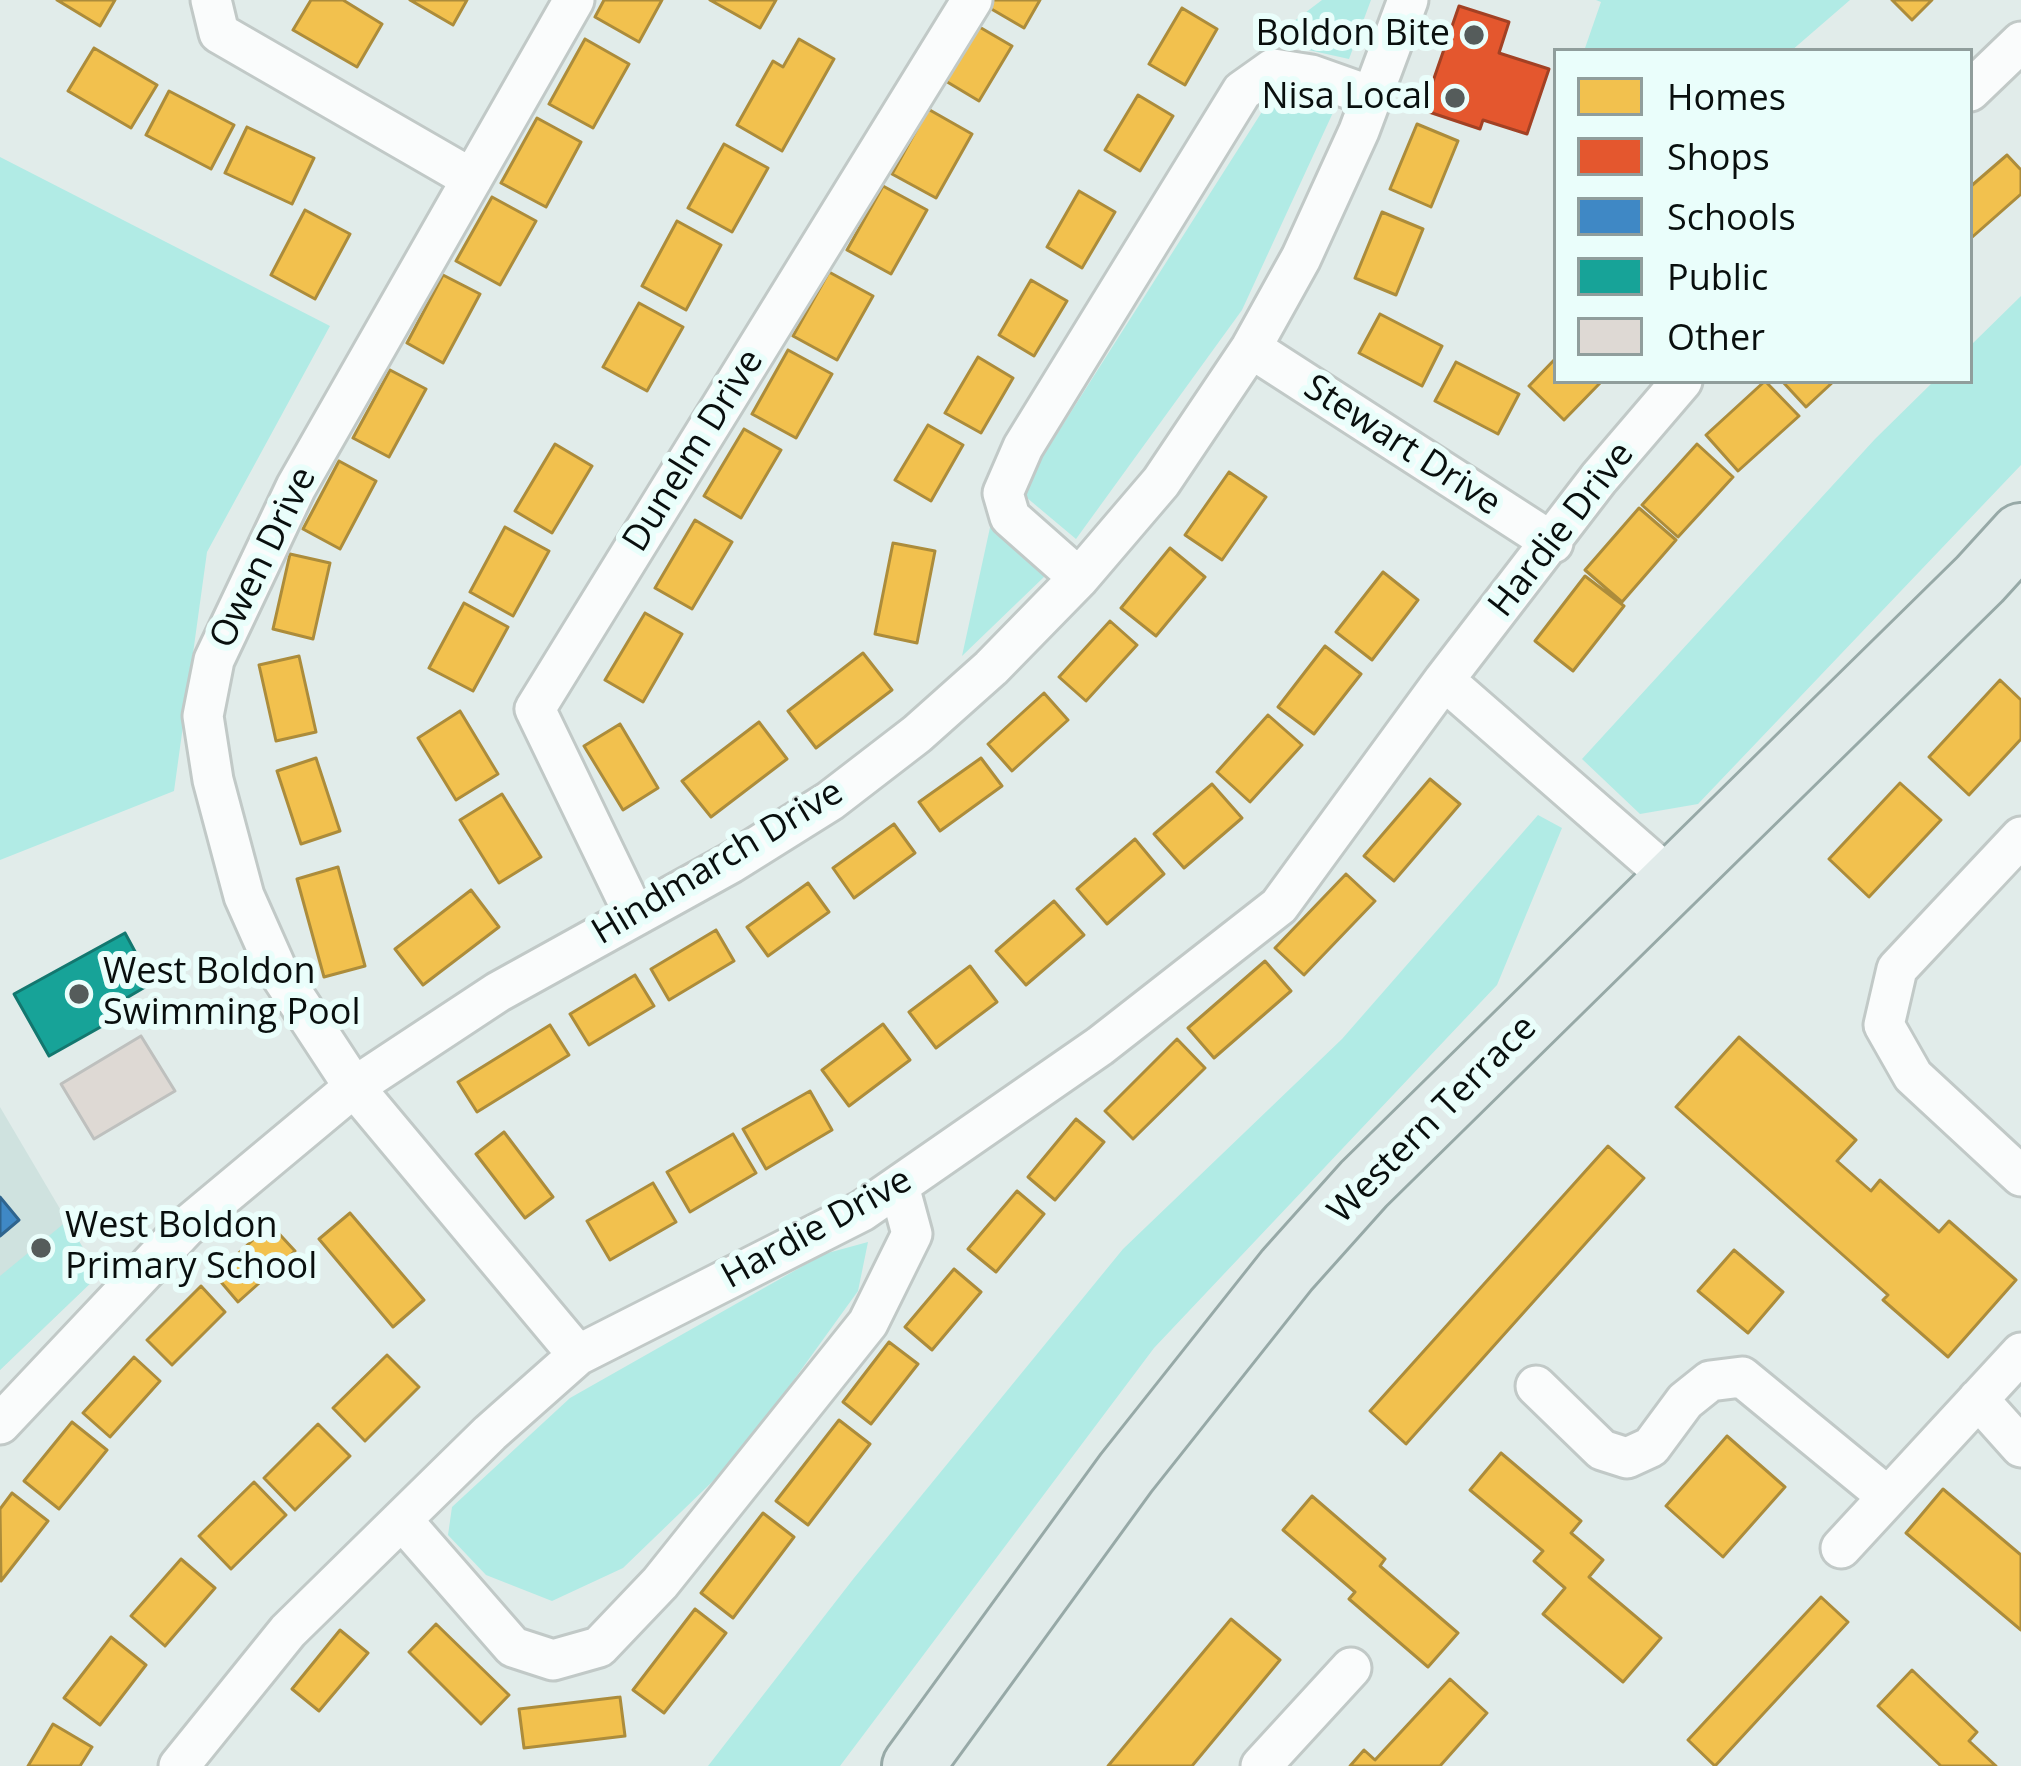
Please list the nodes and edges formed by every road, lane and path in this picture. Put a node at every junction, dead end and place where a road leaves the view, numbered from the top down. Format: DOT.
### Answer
graph roads {
  1 [pos="211,0"];
  2 [pos="574,0"];
  3 [pos="973,0"];
  4 [pos="1408,0"];
  5 [pos="2021,42"];
  6 [pos="1973,88"];
  7 [pos="1373,97"];
  8 [pos="472,179"];
  9 [pos="1251,348"];
  10 [pos="1679,384"];
  11 [pos="2021,534"];
  12 [pos="1552,543"];
  13 [pos="1078,578"];
  14 [pos="1444,680"];
  15 [pos="2021,837"];
  16 [pos="1674,881"];
  17 [pos="634,914"];
  18 [pos="354,1087"];
  19 [pos="2021,1176"];
  20 [pos="899,1186"];
  21 [pos="2021,1353"];
  22 [pos="578,1355"];
  23 [pos="1536,1386"];
  24 [pos="1978,1399"];
  25 [pos="0,1424"];
  26 [pos="2021,1447"];
  27 [pos="1888,1497"];
  28 [pos="402,1520"];
  29 [pos="1841,1548"];
  30 [pos="1351,1668"];
  31 [pos="928,1760"];
  32 [pos="179,1766"];
  33 [pos="1261,1766"];
  1 -- 8 [label="street"];
  2 -- 8 [label="street, Owen Drive"];
  3 -- 17 [label="street, Dunelm Drive"];
  4 -- 7 [label="street, Hindmarch Drive"];
  5 -- 6 [label="street"];
  7 -- 9 [label="street, Hindmarch Drive"];
  7 -- 13 [label="street"];
  8 -- 18 [label="street, Owen Drive"];
  9 -- 12 [label="street, Stewart Drive"];
  9 -- 13 [label="street, Hindmarch Drive"];
  10 -- 12 [label="street, Hardie Drive"];
  11 -- 16 [label="main road, Western Terrace"];
  12 -- 14 [label="street, Hardie Drive"];
  13 -- 17 [label="street, Hindmarch Drive"];
  14 -- 16 [label="street"];
  14 -- 20 [label="street, Hardie Drive"];
  15 -- 19 [label="street"];
  16 -- 31 [label="main road, Western Terrace"];
  17 -- 18 [label="street, Hindmarch Drive"];
  18 -- 22 [label="street, Owen Drive"];
  18 -- 25 [label="street, Hindmarch Drive"];
  20 -- 22 [label="street, Hardie Drive"];
  20 -- 28 [label="street"];
  21 -- 24 [label="street"];
  22 -- 28 [label="street, Hardie Drive"];
  23 -- 27 [label="street"];
  24 -- 26 [label="street"];
  24 -- 27 [label="street"];
  27 -- 29 [label="street"];
  28 -- 32 [label="street, Hardie Drive"];
  30 -- 33 [label="street"];
}
